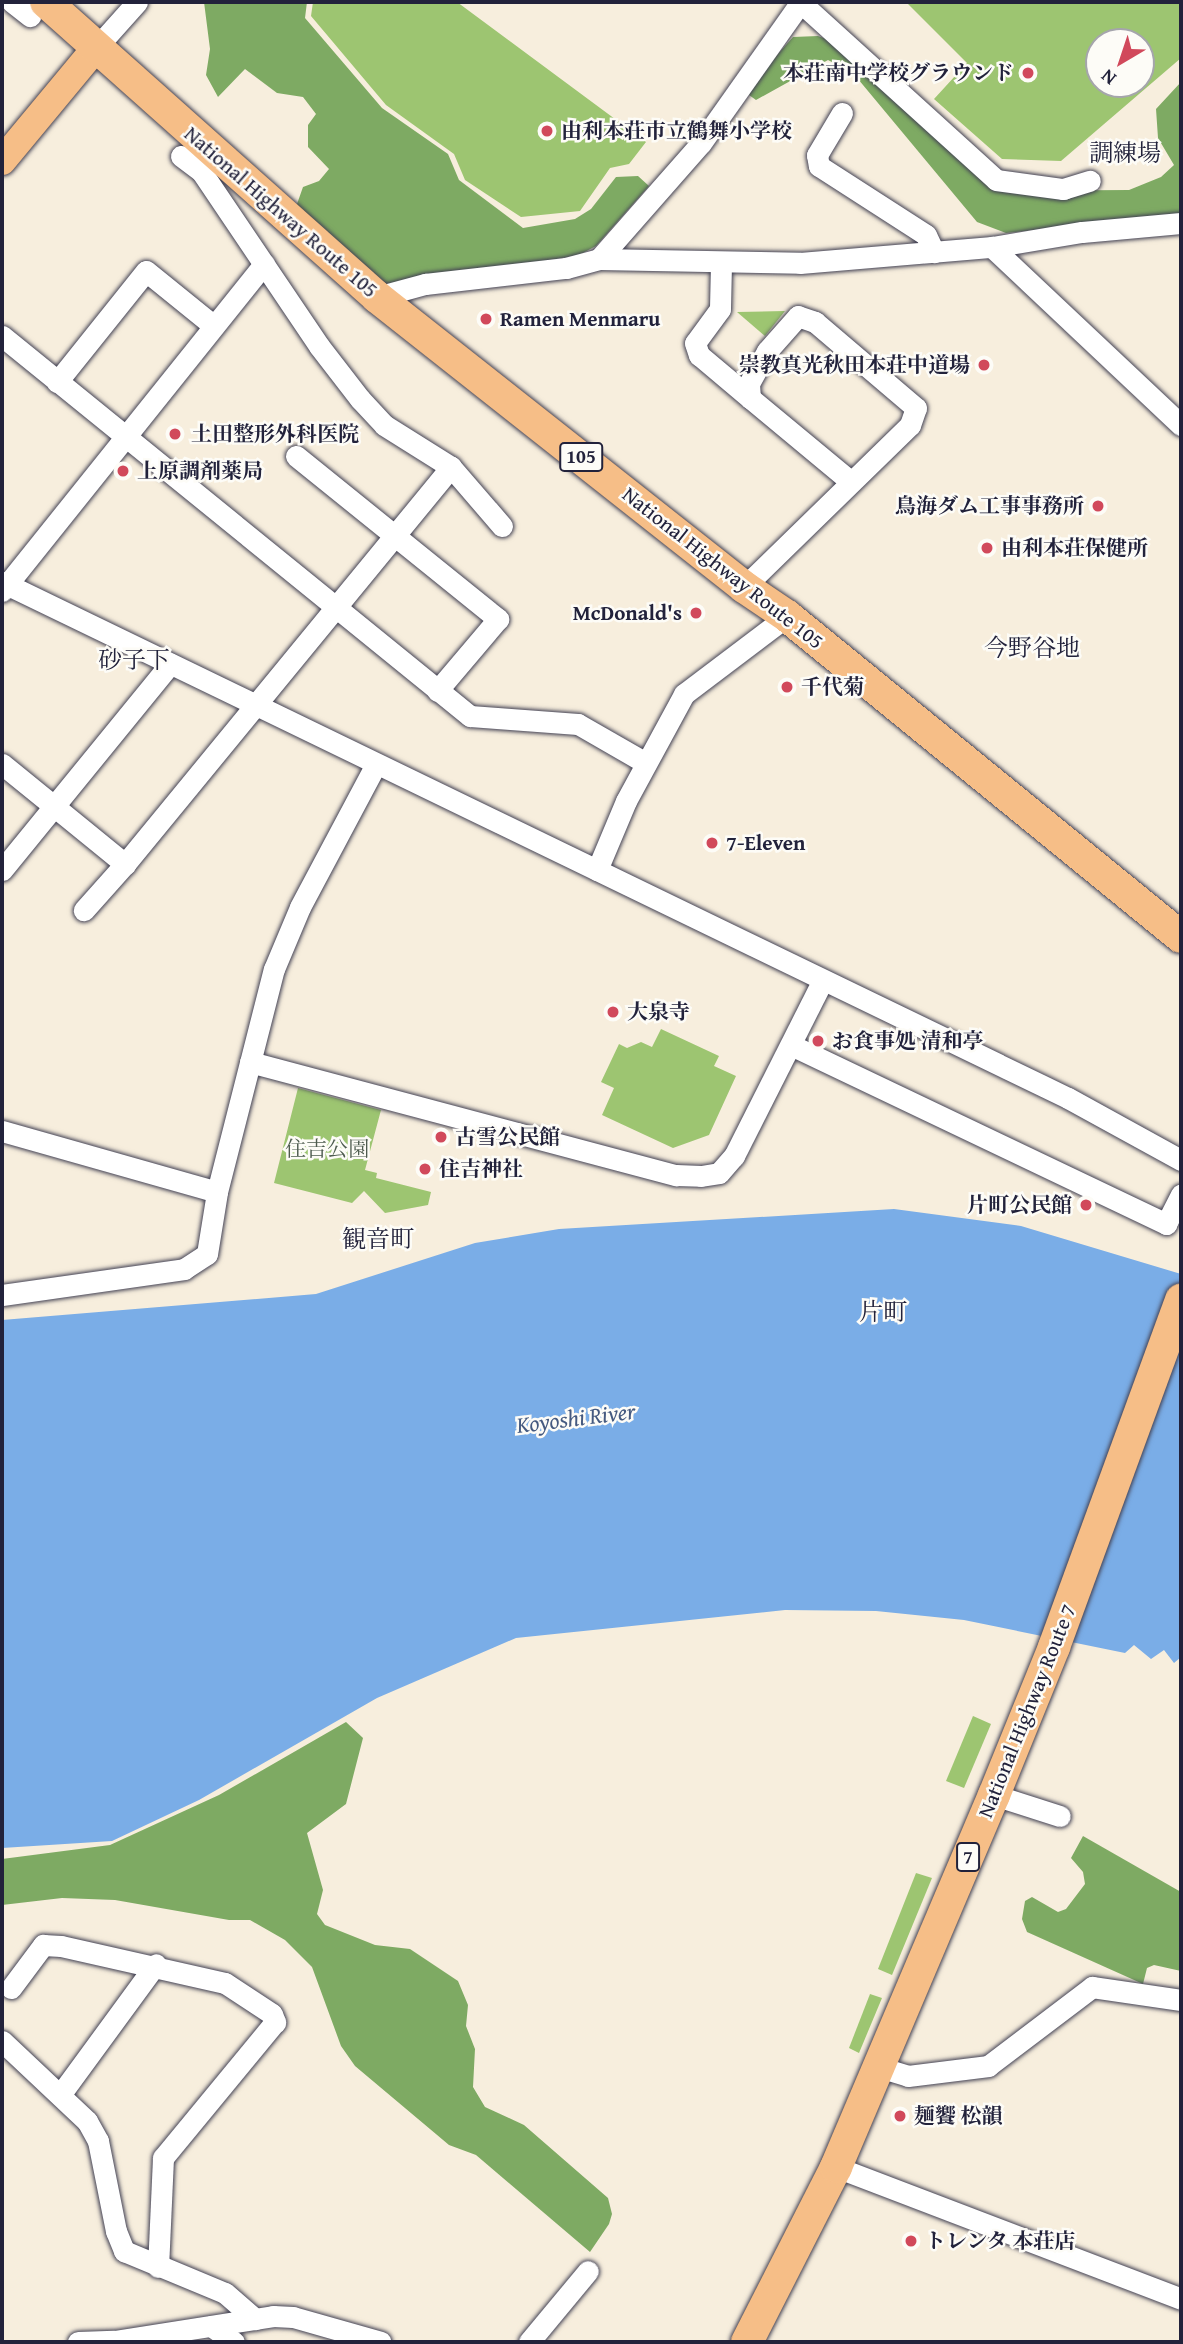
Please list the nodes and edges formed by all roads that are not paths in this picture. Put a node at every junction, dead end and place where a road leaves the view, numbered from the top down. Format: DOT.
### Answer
graph roads {
  1 [pos="12,2"];
  2 [pos="137,2"];
  3 [pos="800,2"];
  4 [pos="38,9"];
  5 [pos="95,49"];
  6 [pos="842,113"];
  7 [pos="181,156"];
  8 [pos="2,161"];
  9 [pos="1090,181"];
  10 [pos="1181,223"];
  11 [pos="992,247"];
  12 [pos="934,252"];
  13 [pos="599,259"];
  14 [pos="264,264"];
  15 [pos="721,264"];
  16 [pos="377,297"];
  17 [pos="214,326"];
  18 [pos="2,336"];
  19 [pos="57,382"];
  20 [pos="750,398"];
  21 [pos="1181,425"];
  22 [pos="124,436"];
  23 [pos="296,456"];
  24 [pos="451,467"];
  25 [pos="851,482"];
  26 [pos="502,526"];
  27 [pos="396,537"];
  28 [pos="4,586"];
  29 [pos="744,587"];
  30 [pos="337,608"];
  31 [pos="787,615"];
  32 [pos="170,664"];
  33 [pos="437,691"];
  34 [pos="256,708"];
  35 [pos="646,763"];
  36 [pos="2,764"];
  37 [pos="376,764"];
  38 [pos="55,806"];
  39 [pos="125,864"];
  40 [pos="2,870"];
  41 [pos="597,870"];
  42 [pos="84,910"];
  43 [pos="1181,937"];
  44 [pos="823,980"];
  45 [pos="791,1045"];
  46 [pos="250,1062"];
  47 [pos="2,1131"];
  48 [pos="1181,1160"];
  49 [pos="218,1192"];
  50 [pos="1181,1195"];
  51 [pos="2,1295"];
  52 [pos="1181,1300"];
  53 [pos="994,1795"];
  54 [pos="1060,1816"];
  55 [pos="156,1964"];
  56 [pos="5,1991"];
  57 [pos="1181,2000"];
  58 [pos="2,2041"];
  59 [pos="879,2067"];
  60 [pos="60,2095"];
  61 [pos="836,2166"];
  62 [pos="158,2267"];
  63 [pos="588,2271"];
  64 [pos="1181,2299"];
  65 [pos="255,2319"];
  66 [pos="211,2326"];
  67 [pos="78,2342"];
  68 [pos="234,2342"];
  69 [pos="381,2342"];
  70 [pos="529,2342"];
  71 [pos="747,2342"];
  1 -- 4 [label="street"];
  2 -- 5 [label="street"];
  3 -- 9 [label="street"];
  3 -- 13 [label="street"];
  4 -- 5 [label="highway, National Highway Route 105 / 105"];
  5 -- 8 [label="main road"];
  5 -- 16 [label="highway, National Highway Route 105 / 105"];
  6 -- 12 [label="street"];
  7 -- 14 [label="street"];
  10 -- 11 [label="street"];
  11 -- 12 [label="street"];
  11 -- 21 [label="street"];
  12 -- 15 [label="street"];
  13 -- 15 [label="street"];
  13 -- 16 [label="street"];
  14 -- 17 [label="street"];
  14 -- 24 [label="street"];
  15 -- 20 [label="street"];
  16 -- 29 [label="highway, National Highway Route 105 / 105"];
  17 -- 19 [label="street"];
  17 -- 22 [label="street"];
  18 -- 19 [label="street"];
  19 -- 22 [label="street"];
  20 -- 25 [label="street"];
  20 -- 25 [label="street"];
  22 -- 28 [label="street"];
  22 -- 30 [label="street"];
  23 -- 27 [label="street"];
  24 -- 26 [label="street"];
  24 -- 27 [label="street"];
  25 -- 29 [label="street"];
  27 -- 30 [label="street"];
  27 -- 33 [label="street"];
  28 -- 32 [label="street"];
  29 -- 31 [label="highway, National Highway Route 105 / 105"];
  30 -- 33 [label="street"];
  30 -- 34 [label="street"];
  31 -- 35 [label="street"];
  31 -- 43 [label="highway, National Highway Route 105 / 105"];
  32 -- 34 [label="street"];
  32 -- 38 [label="street"];
  33 -- 35 [label="street"];
  34 -- 37 [label="street"];
  34 -- 39 [label="street"];
  35 -- 41 [label="street"];
  36 -- 38 [label="street"];
  37 -- 41 [label="street"];
  37 -- 46 [label="street"];
  38 -- 39 [label="street"];
  38 -- 40 [label="street"];
  39 -- 42 [label="street"];
  41 -- 44 [label="street"];
  44 -- 45 [label="street"];
  44 -- 48 [label="street"];
  45 -- 46 [label="street"];
  45 -- 50 [label="street"];
  46 -- 49 [label="street"];
  47 -- 49 [label="street"];
  49 -- 51 [label="street"];
  52 -- 53 [label="highway, National Highway Route 7 / 7"];
  53 -- 54 [label="street"];
  53 -- 59 [label="highway, National Highway Route 7 / 7"];
  55 -- 56 [label="street"];
  55 -- 60 [label="street"];
  55 -- 62 [label="street"];
  57 -- 59 [label="street"];
  58 -- 60 [label="street"];
  59 -- 61 [label="highway, National Highway Route 7 / 7"];
  60 -- 62 [label="street"];
  61 -- 64 [label="street"];
  61 -- 71 [label="highway, National Highway Route 7 / 7"];
  62 -- 65 [label="street"];
  63 -- 70 [label="street"];
  65 -- 66 [label="street"];
  65 -- 69 [label="street"];
  66 -- 67 [label="street"];
  66 -- 68 [label="street"];
}
